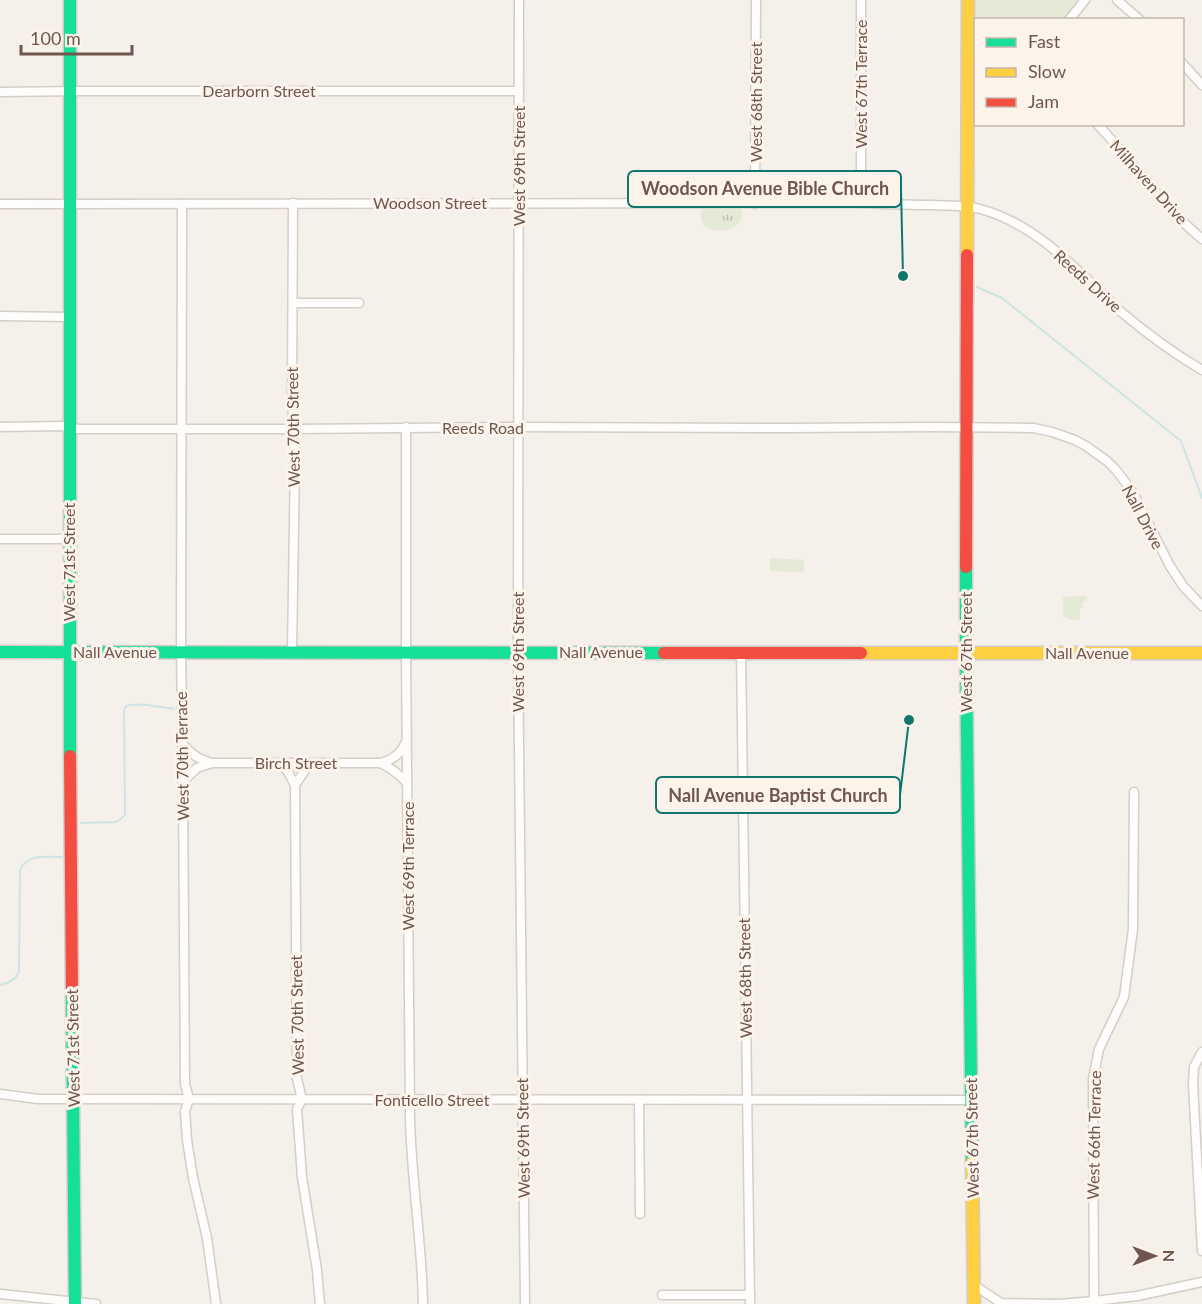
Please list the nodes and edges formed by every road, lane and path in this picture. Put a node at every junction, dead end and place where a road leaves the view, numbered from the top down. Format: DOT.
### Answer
graph roads {
  1 [pos="70,0"];
  2 [pos="519,0"];
  3 [pos="756,0"];
  4 [pos="861,0"];
  5 [pos="968,0"];
  6 [pos="1085,0"];
  7 [pos="1117,0"];
  8 [pos="1071,18"];
  9 [pos="1138,18"];
  10 [pos="1184,65"];
  11 [pos="973,69"];
  12 [pos="1202,85"];
  13 [pos="70,91"];
  14 [pos="519,91"];
  15 [pos="0,92"];
  16 [pos="1099,126"];
  17 [pos="70,203"];
  18 [pos="293,203"];
  19 [pos="861,203"];
  20 [pos="0,204"];
  21 [pos="182,204"];
  22 [pos="519,204"];
  23 [pos="755,204"];
  24 [pos="967,207"];
  25 [pos="1202,239"];
  26 [pos="293,303"];
  27 [pos="359,303"];
  28 [pos="0,316"];
  29 [pos="70,316"];
  30 [pos="1202,370"];
  31 [pos="0,427"];
  32 [pos="69,427"];
  33 [pos="519,427"];
  34 [pos="966,427"];
  35 [pos="182,428"];
  36 [pos="406,428"];
  37 [pos="294,429"];
  38 [pos="0,539"];
  39 [pos="69,539"];
  40 [pos="1202,606"];
  41 [pos="181,651"];
  42 [pos="292,651"];
  43 [pos="0,652"];
  44 [pos="69,652"];
  45 [pos="406,652"];
  46 [pos="518,652"];
  47 [pos="741,652"];
  48 [pos="966,652"];
  49 [pos="1202,653"];
  50 [pos="407,740"];
  51 [pos="182,743"];
  52 [pos="212,763"];
  53 [pos="280,763"];
  54 [pos="310,763"];
  55 [pos="380,764"];
  56 [pos="183,781"];
  57 [pos="407,783"];
  58 [pos="295,785"];
  59 [pos="1134,792"];
  60 [pos="1202,1052"];
  61 [pos="0,1094"];
  62 [pos="73,1099"];
  63 [pos="189,1099"];
  64 [pos="302,1100"];
  65 [pos="410,1100"];
  66 [pos="522,1100"];
  67 [pos="639,1100"];
  68 [pos="747,1100"];
  69 [pos="972,1100"];
  70 [pos="640,1214"];
  71 [pos="1202,1251"];
  72 [pos="1202,1282"];
  73 [pos="974,1285"];
  74 [pos="0,1294"];
  75 [pos="662,1295"];
  76 [pos="750,1300"];
  77 [pos="75,1303"];
  78 [pos="1000,1303"];
  79 [pos="1094,1303"];
  80 [pos="96,1304"];
  81 [pos="216,1304"];
  82 [pos="320,1304"];
  83 [pos="423,1304"];
  84 [pos="525,1304"];
  85 [pos="974,1304"];
  1 -- 13 [label="street, West 71st Street"];
  2 -- 14 [label="street, West 69th Street"];
  3 -- 23 [label="street, West 68th Street"];
  4 -- 19 [label="street, West 67th Terrace"];
  5 -- 11 [label="street, West 67th Street"];
  6 -- 8 [label="street"];
  7 -- 9 [label="street"];
  10 -- 12 [label="street"];
  11 -- 24 [label="street, West 67th Street"];
  13 -- 14 [label="street, Dearborn Street"];
  13 -- 15 [label="street, Dearborn Street"];
  13 -- 17 [label="street, West 71st Street"];
  14 -- 22 [label="street, West 69th Street"];
  16 -- 25 [label="street, Milhaven Drive"];
  17 -- 20 [label="street, Woodson Street"];
  17 -- 21 [label="street, Woodson Street"];
  17 -- 29 [label="street, West 71st Street"];
  18 -- 21 [label="street, Woodson Street"];
  18 -- 22 [label="street, Woodson Street"];
  18 -- 26 [label="street, West 70th Street"];
  19 -- 23 [label="street, Woodson Street"];
  19 -- 24 [label="street, Woodson Street"];
  21 -- 35 [label="street, West 70th Terrace"];
  22 -- 23 [label="street, Woodson Street"];
  22 -- 33 [label="street, West 69th Street"];
  24 -- 30 [label="street, Reeds Drive"];
  24 -- 34 [label="street, West 67th Street"];
  26 -- 27 [label="street"];
  26 -- 37 [label="street, West 70th Street"];
  28 -- 29 [label="street"];
  29 -- 32 [label="street, West 71st Street"];
  31 -- 32 [label="street, Reeds Road"];
  32 -- 35 [label="street, Reeds Road"];
  32 -- 39 [label="street, West 71st Street"];
  33 -- 34 [label="street, Reeds Road"];
  33 -- 36 [label="street, Reeds Road"];
  33 -- 46 [label="street, West 69th Street"];
  34 -- 40 [label="street, Nall Drive"];
  34 -- 48 [label="street, West 67th Street"];
  35 -- 37 [label="street, Reeds Road"];
  35 -- 41 [label="street, West 70th Terrace"];
  36 -- 37 [label="street, Reeds Road"];
  36 -- 45 [label="street, West 69th Terrace"];
  37 -- 42 [label="street, West 70th Street"];
  38 -- 39 [label="street"];
  39 -- 44 [label="street, West 71st Street"];
  41 -- 42 [label="street, Nall Avenue"];
  41 -- 44 [label="street, Nall Avenue"];
  41 -- 51 [label="street, West 70th Terrace"];
  42 -- 45 [label="street, Nall Avenue"];
  43 -- 44 [label="street, Nall Avenue"];
  44 -- 62 [label="street, West 71st Street"];
  45 -- 46 [label="street, Nall Avenue"];
  45 -- 50 [label="street, West 69th Terrace"];
  46 -- 47 [label="street, Nall Avenue"];
  46 -- 66 [label="street, West 69th Street"];
  47 -- 48 [label="street, Nall Avenue"];
  47 -- 68 [label="street, West 68th Street"];
  48 -- 49 [label="street, Nall Avenue"];
  48 -- 69 [label="street, West 67th Street"];
  50 -- 55 [label="street"];
  50 -- 57 [label="street, West 69th Terrace"];
  51 -- 52 [label="street"];
  51 -- 56 [label="street, West 70th Terrace"];
  52 -- 53 [label="street, Birch Street"];
  52 -- 56 [label="street, Birch Street"];
  53 -- 54 [label="street, Birch Street"];
  53 -- 58 [label="street"];
  54 -- 55 [label="street, Birch Street"];
  54 -- 58 [label="street"];
  55 -- 57 [label="street"];
  56 -- 63 [label="street, West 70th Terrace"];
  57 -- 65 [label="street, West 69th Terrace"];
  58 -- 64 [label="street, West 70th Street"];
  59 -- 79 [label="street, West 66th Terrace"];
  60 -- 71 [label="street"];
  61 -- 62 [label="street, Fonticello Street"];
  62 -- 63 [label="street, Fonticello Street"];
  62 -- 77 [label="street, West 71st Street"];
  63 -- 64 [label="street, Fonticello Street"];
  63 -- 81 [label="street, West 70th Terrace"];
  64 -- 65 [label="street, Fonticello Street"];
  64 -- 82 [label="street, West 70th Street"];
  65 -- 66 [label="street, Fonticello Street"];
  65 -- 83 [label="street, West 69th Terrace"];
  66 -- 67 [label="street, Fonticello Street"];
  66 -- 84 [label="street, West 69th Street"];
  67 -- 68 [label="street, Fonticello Street"];
  67 -- 70 [label="street"];
  68 -- 69 [label="street, Fonticello Street"];
  68 -- 76 [label="street, West 68th Street"];
  69 -- 73 [label="street, West 67th Street"];
  72 -- 79 [label="street"];
  73 -- 78 [label="street"];
  73 -- 85 [label="street, West 67th Street"];
  74 -- 77 [label="street"];
  75 -- 76 [label="street"];
  77 -- 80 [label="street"];
  78 -- 79 [label="street"];
}
